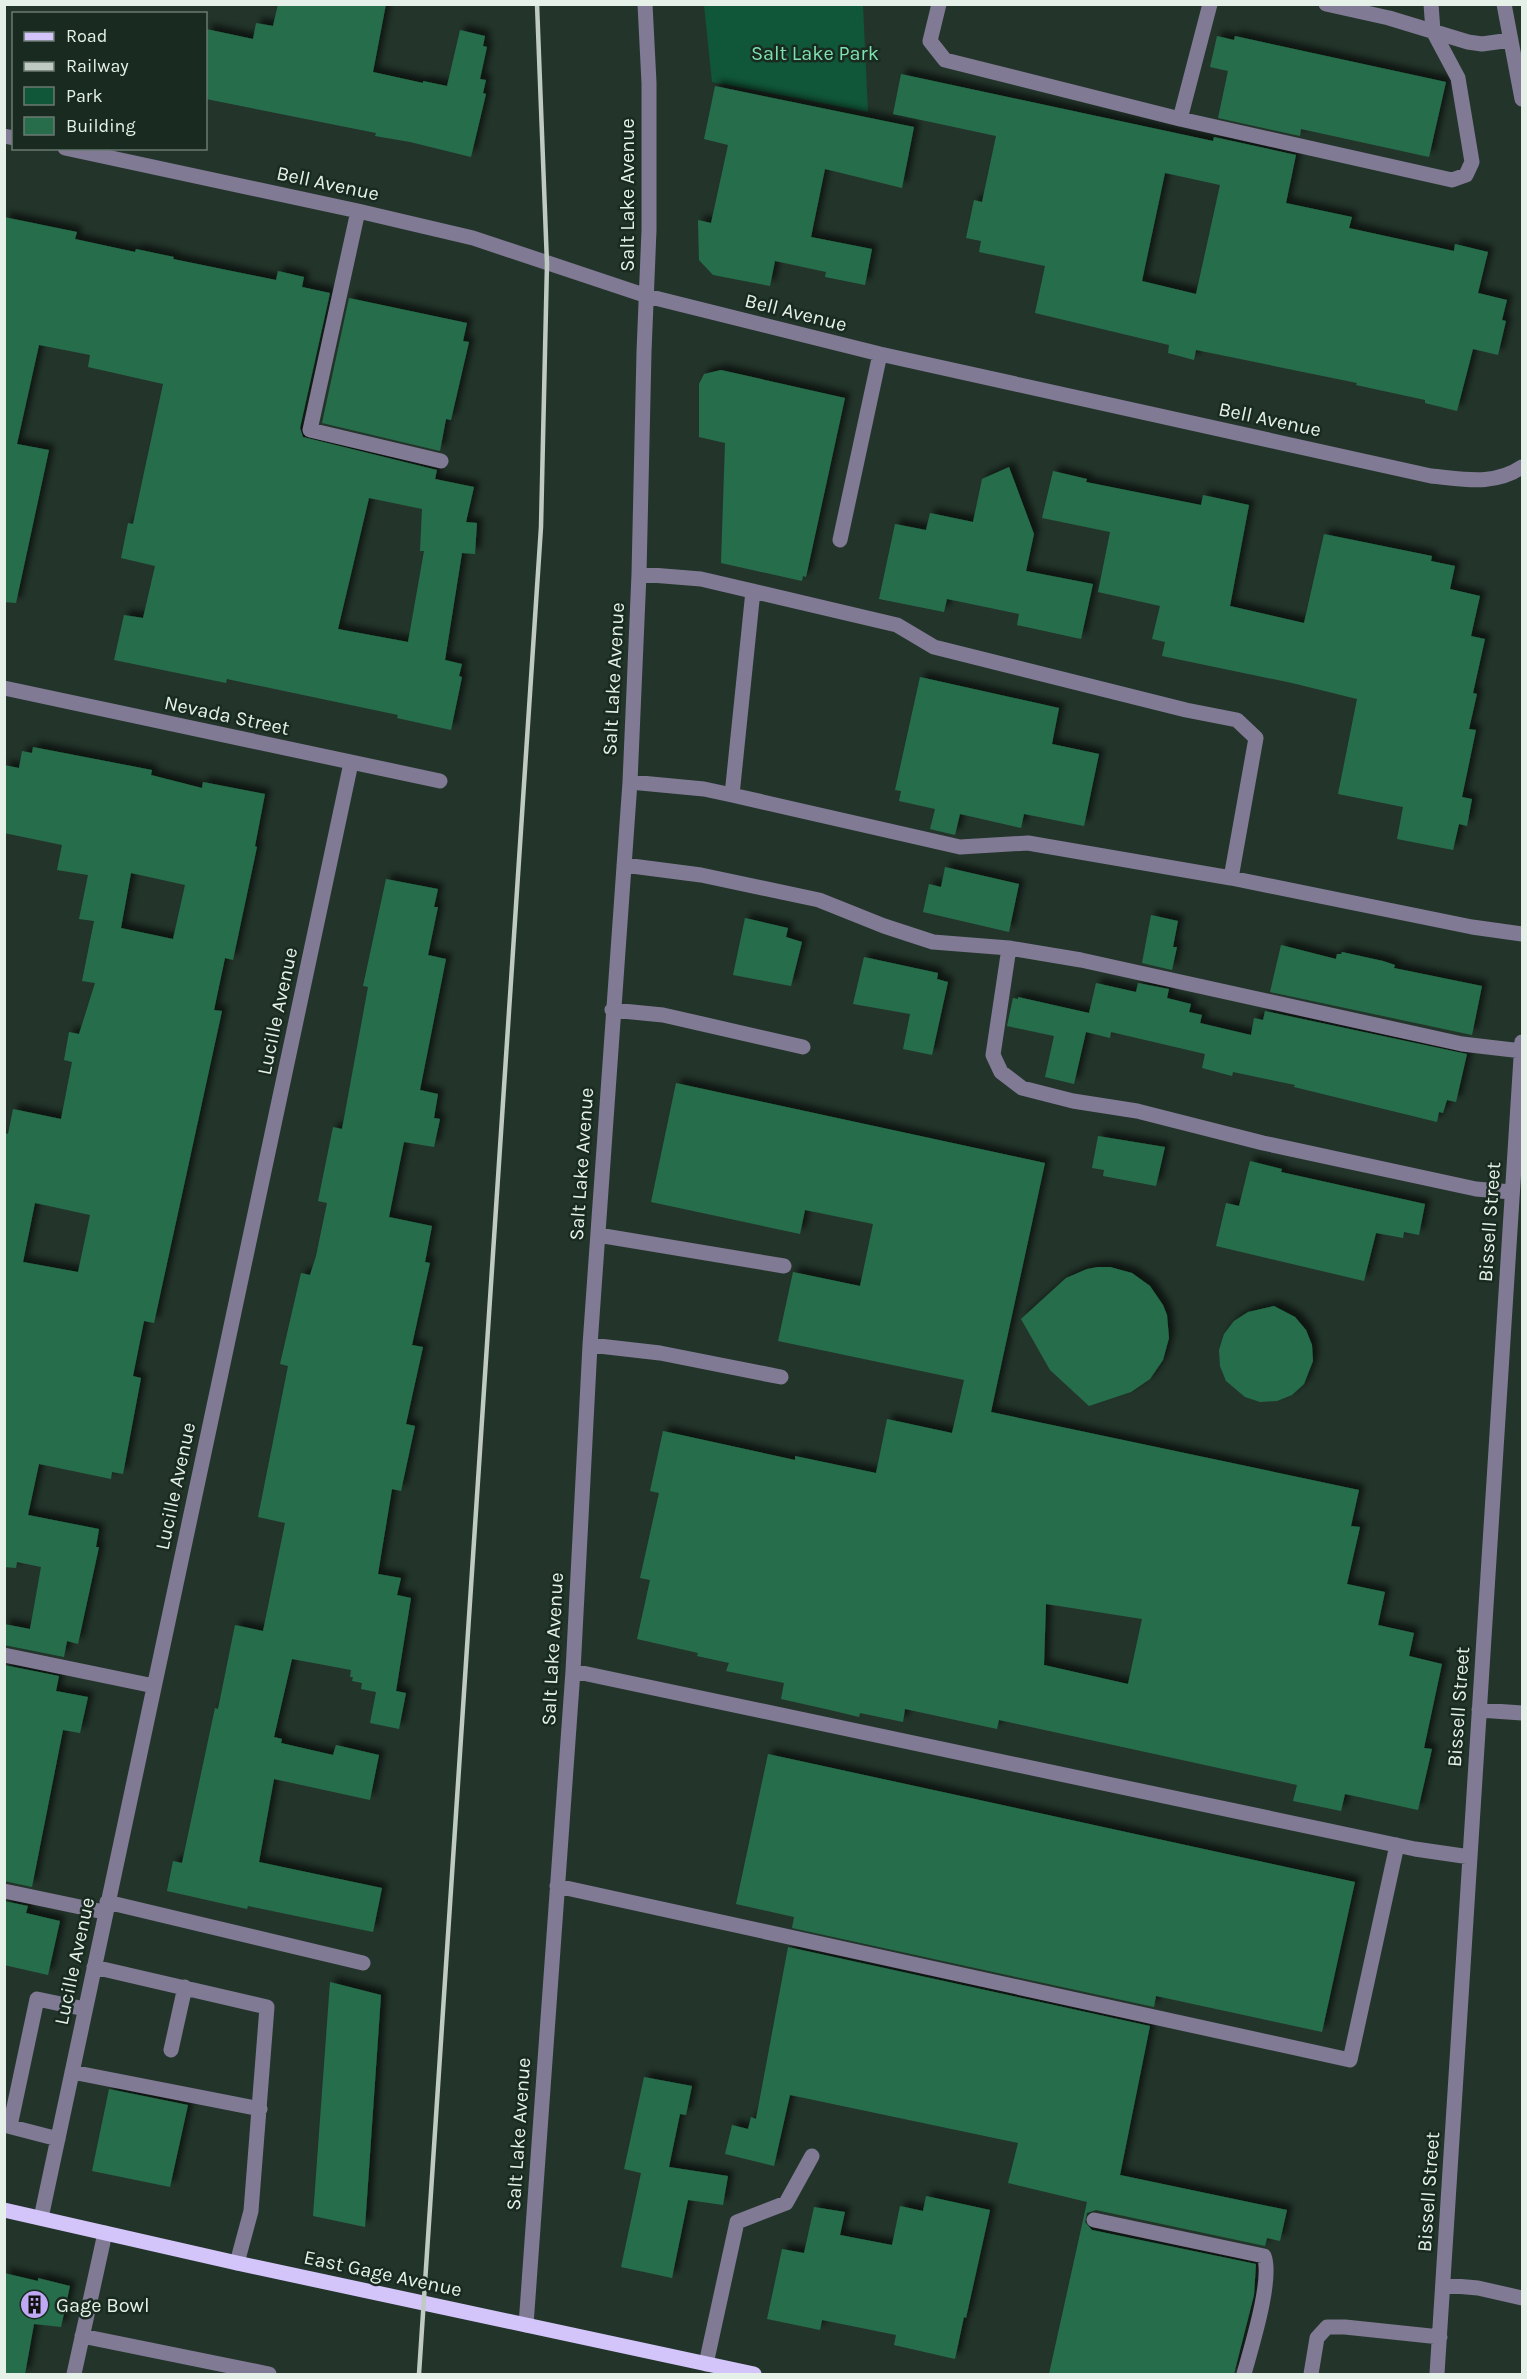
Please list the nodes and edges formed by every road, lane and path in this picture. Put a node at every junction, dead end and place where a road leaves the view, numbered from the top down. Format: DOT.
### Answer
graph roads {
  1 [pos="645,4"];
  2 [pos="939,4"];
  3 [pos="1210,4"];
  4 [pos="1326,4"];
  5 [pos="1431,4"];
  6 [pos="1504,4"];
  7 [pos="1433,31"];
  8 [pos="1511,40"];
  9 [pos="1522,99"];
  10 [pos="1180,119"];
  11 [pos="74,150"];
  12 [pos="358,211"];
  13 [pos="647,296"];
  14 [pos="880,354"];
  15 [pos="441,461"];
  16 [pos="1522,467"];
  17 [pos="840,540"];
  18 [pos="639,574"];
  19 [pos="753,591"];
  20 [pos="4,688"];
  21 [pos="351,763"];
  22 [pos="441,781"];
  23 [pos="630,782"];
  24 [pos="732,795"];
  25 [pos="624,865"];
  26 [pos="1231,878"];
  27 [pos="1522,934"];
  28 [pos="1010,948"];
  29 [pos="612,1010"];
  30 [pos="1522,1042"];
  31 [pos="803,1047"];
  32 [pos="1522,1051"];
  33 [pos="1512,1192"];
  34 [pos="598,1235"];
  35 [pos="784,1266"];
  36 [pos="590,1345"];
  37 [pos="781,1377"];
  38 [pos="4,1656"];
  39 [pos="573,1671"];
  40 [pos="154,1686"];
  41 [pos="1479,1710"];
  42 [pos="1522,1713"];
  43 [pos="1397,1845"];
  44 [pos="1470,1857"];
  45 [pos="557,1886"];
  46 [pos="4,1891"];
  47 [pos="106,1907"];
  48 [pos="363,1963"];
  49 [pos="94,1967"];
  50 [pos="185,1987"];
  51 [pos="85,2009"];
  52 [pos="171,2050"];
  53 [pos="72,2072"];
  54 [pos="260,2109"];
  55 [pos="7,2126"];
  56 [pos="58,2139"];
  57 [pos="812,2156"];
  58 [pos="4,2210"];
  59 [pos="41,2218"];
  60 [pos="1094,2220"];
  61 [pos="105,2233"];
  62 [pos="237,2263"];
  63 [pos="1444,2285"];
  64 [pos="1522,2298"];
  65 [pos="526,2325"];
  66 [pos="82,2336"];
  67 [pos="1440,2337"];
  68 [pos="706,2364"];
  69 [pos="74,2374"];
  70 [pos="269,2374"];
  71 [pos="754,2374"];
  72 [pos="1244,2374"];
  73 [pos="1311,2374"];
  74 [pos="1437,2374"];
  1 -- 13 [label="street, Salt Lake Avenue"];
  2 -- 10 [label="street"];
  3 -- 10 [label="street"];
  4 -- 7 [label="street"];
  5 -- 7 [label="street"];
  6 -- 8 [label="street"];
  7 -- 8 [label="street"];
  7 -- 10 [label="street"];
  8 -- 9 [label="street"];
  11 -- 12 [label="street, Bell Avenue"];
  12 -- 13 [label="street, Bell Avenue"];
  12 -- 15 [label="street"];
  13 -- 14 [label="street, Bell Avenue"];
  13 -- 18 [label="street, Salt Lake Avenue"];
  14 -- 16 [label="street, Bell Avenue"];
  14 -- 17 [label="street"];
  18 -- 19 [label="street"];
  18 -- 23 [label="street, Salt Lake Avenue"];
  19 -- 24 [label="street"];
  19 -- 26 [label="street"];
  20 -- 21 [label="street, Nevada Street"];
  21 -- 22 [label="street, Nevada Street"];
  21 -- 40 [label="street, Lucille Avenue"];
  23 -- 24 [label="street"];
  23 -- 25 [label="street, Salt Lake Avenue"];
  24 -- 26 [label="street"];
  25 -- 28 [label="street"];
  25 -- 29 [label="street, Salt Lake Avenue"];
  26 -- 27 [label="street"];
  28 -- 32 [label="street"];
  28 -- 33 [label="street"];
  29 -- 31 [label="street"];
  29 -- 34 [label="street, Salt Lake Avenue"];
  30 -- 32 [label="street, Bissell Street"];
  32 -- 33 [label="street, Bissell Street"];
  33 -- 41 [label="street, Bissell Street"];
  34 -- 35 [label="street"];
  34 -- 36 [label="street, Salt Lake Avenue"];
  36 -- 37 [label="street"];
  36 -- 39 [label="street, Salt Lake Avenue"];
  38 -- 40 [label="street"];
  39 -- 43 [label="street"];
  39 -- 45 [label="street, Salt Lake Avenue"];
  40 -- 47 [label="street, Lucille Avenue"];
  41 -- 42 [label="street"];
  41 -- 44 [label="street, Bissell Street"];
  43 -- 44 [label="street"];
  43 -- 45 [label="street"];
  44 -- 63 [label="street, Bissell Street"];
  45 -- 65 [label="street, Salt Lake Avenue"];
  46 -- 47 [label="street"];
  47 -- 48 [label="street"];
  47 -- 49 [label="street, Lucille Avenue"];
  49 -- 50 [label="street"];
  49 -- 51 [label="street, Lucille Avenue"];
  50 -- 52 [label="street"];
  50 -- 54 [label="street"];
  51 -- 53 [label="street, Lucille Avenue"];
  51 -- 55 [label="street"];
  53 -- 54 [label="street"];
  53 -- 56 [label="street, Lucille Avenue"];
  54 -- 62 [label="street"];
  55 -- 56 [label="street"];
  56 -- 59 [label="street, Lucille Avenue"];
  57 -- 68 [label="street"];
  58 -- 59 [label="main road, East Gage Avenue"];
  59 -- 61 [label="main road, East Gage Avenue"];
  60 -- 72 [label="street"];
  61 -- 62 [label="main road, East Gage Avenue"];
  61 -- 66 [label="street"];
  62 -- 65 [label="main road, East Gage Avenue"];
  63 -- 64 [label="street"];
  63 -- 67 [label="street, Bissell Street"];
  65 -- 68 [label="main road, East Gage Avenue"];
  66 -- 69 [label="street"];
  66 -- 70 [label="street"];
  67 -- 73 [label="street"];
  67 -- 74 [label="street, Bissell Street"];
  68 -- 71 [label="main road, East Gage Avenue"];
}
